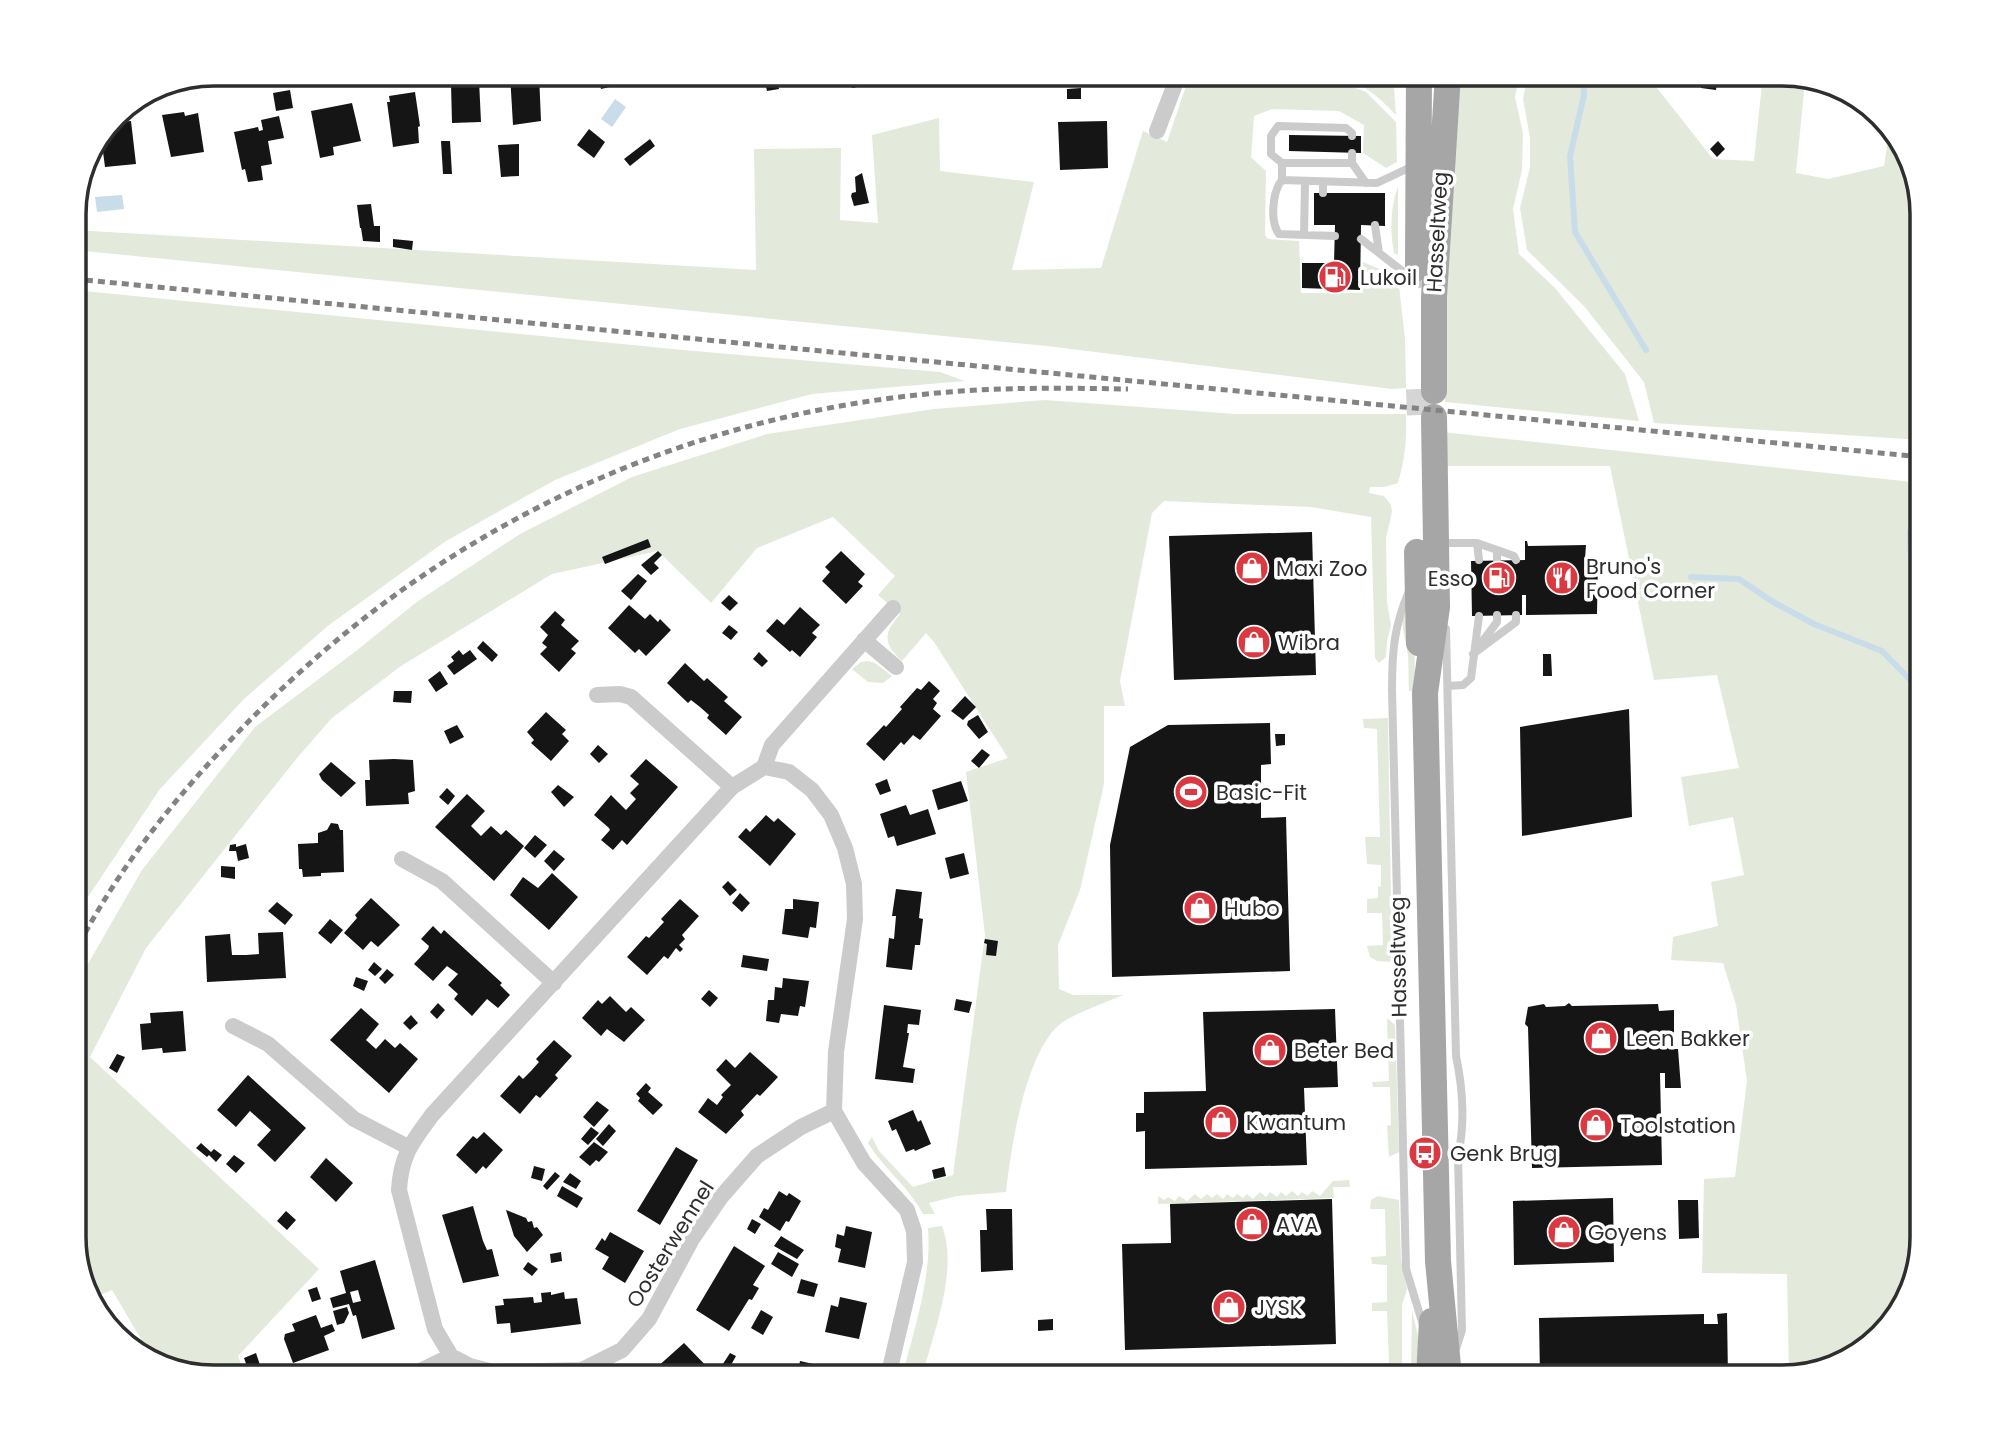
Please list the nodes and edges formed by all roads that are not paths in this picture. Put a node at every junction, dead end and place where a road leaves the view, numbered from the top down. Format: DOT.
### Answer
graph roads {
  1 [pos="1174,86"];
  2 [pos="1419,86"];
  3 [pos="1446,86"];
  4 [pos="1157,131"];
  5 [pos="1352,136"];
  6 [pos="1352,153"];
  7 [pos="1282,163"];
  8 [pos="1352,163"];
  9 [pos="1418,163"];
  10 [pos="1282,180"];
  11 [pos="1305,182"];
  12 [pos="1323,182"];
  13 [pos="1341,183"];
  14 [pos="1362,183"];
  15 [pos="1323,193"];
  16 [pos="1341,193"];
  17 [pos="1359,193"];
  18 [pos="1322,225"];
  19 [pos="1375,225"];
  20 [pos="1304,235"];
  21 [pos="1322,235"];
  22 [pos="1335,236"];
  23 [pos="1361,239"];
  24 [pos="1378,253"];
  25 [pos="1419,284"];
  26 [pos="1427,403"];
  27 [pos="1435,543"];
  28 [pos="1478,543"];
  29 [pos="1497,550"];
  30 [pos="1479,560"];
  31 [pos="1497,560"];
  32 [pos="1516,560"];
  33 [pos="1418,568"];
  34 [pos="893,608"];
  35 [pos="1497,615"];
  36 [pos="1516,615"];
  37 [pos="1479,616"];
  38 [pos="864,640"];
  39 [pos="1473,654"];
  40 [pos="896,667"];
  41 [pos="1436,690"];
  42 [pos="597,695"];
  43 [pos="764,767"];
  44 [pos="732,787"];
  45 [pos="402,859"];
  46 [pos="554,983"];
  47 [pos="233,1026"];
  48 [pos="834,1111"];
  49 [pos="408,1147"];
  50 [pos="451,1356"];
  51 [pos="433,1365"];
  52 [pos="468,1365"];
  53 [pos="592,1365"];
  54 [pos="891,1365"];
  55 [pos="1439,1365"];
  56 [pos="1439,1365"];
  57 [pos="1440,1365"];
  1 -- 4 [label="street"];
  2 -- 9 [label="main road, Hasseltweg"];
  3 -- 26 [label="main road, Hasseltweg"];
  5 -- 7 [label="lane"];
  6 -- 8 [label="lane"];
  7 -- 8 [label="lane"];
  7 -- 10 [label="lane"];
  8 -- 14 [label="lane"];
  9 -- 14 [label="lane"];
  9 -- 25 [label="main road, Hasseltweg"];
  10 -- 11 [label="lane"];
  10 -- 20 [label="lane"];
  11 -- 12 [label="lane"];
  11 -- 20 [label="lane"];
  12 -- 13 [label="lane"];
  12 -- 15 [label="lane"];
  13 -- 14 [label="lane"];
  13 -- 16 [label="lane"];
  14 -- 17 [label="lane"];
  18 -- 21 [label="lane"];
  19 -- 24 [label="lane"];
  20 -- 21 [label="lane"];
  21 -- 22 [label="lane"];
  23 -- 24 [label="lane"];
  24 -- 25 [label="lane"];
  25 -- 26 [label="main road, Hasseltweg"];
  26 -- 27 [label="main road, Hasseltweg"];
  26 -- 33 [label="main road, Hasseltweg"];
  27 -- 28 [label="lane"];
  27 -- 41 [label="main road, Hasseltweg"];
  28 -- 29 [label="lane"];
  28 -- 30 [label="lane"];
  29 -- 31 [label="lane"];
  29 -- 32 [label="lane"];
  33 -- 41 [label="main road, Hasseltweg"];
  33 -- 55 [label="lane, Hasseltweg"];
  34 -- 38 [label="street"];
  35 -- 39 [label="lane"];
  36 -- 39 [label="lane"];
  37 -- 39 [label="lane"];
  38 -- 40 [label="street"];
  38 -- 43 [label="street"];
  39 -- 41 [label="lane"];
  41 -- 56 [label="main road, Hasseltweg"];
  41 -- 57 [label="lane, Hasseltweg"];
  42 -- 44 [label="street"];
  43 -- 44 [label="street"];
  43 -- 48 [label="street"];
  44 -- 46 [label="street"];
  45 -- 46 [label="street"];
  46 -- 49 [label="street"];
  47 -- 49 [label="street"];
  48 -- 53 [label="street, Oosterwennel"];
  48 -- 54 [label="street"];
  49 -- 50 [label="street"];
  50 -- 51 [label="street"];
  50 -- 52 [label="street, Oosterwennel"];
}
